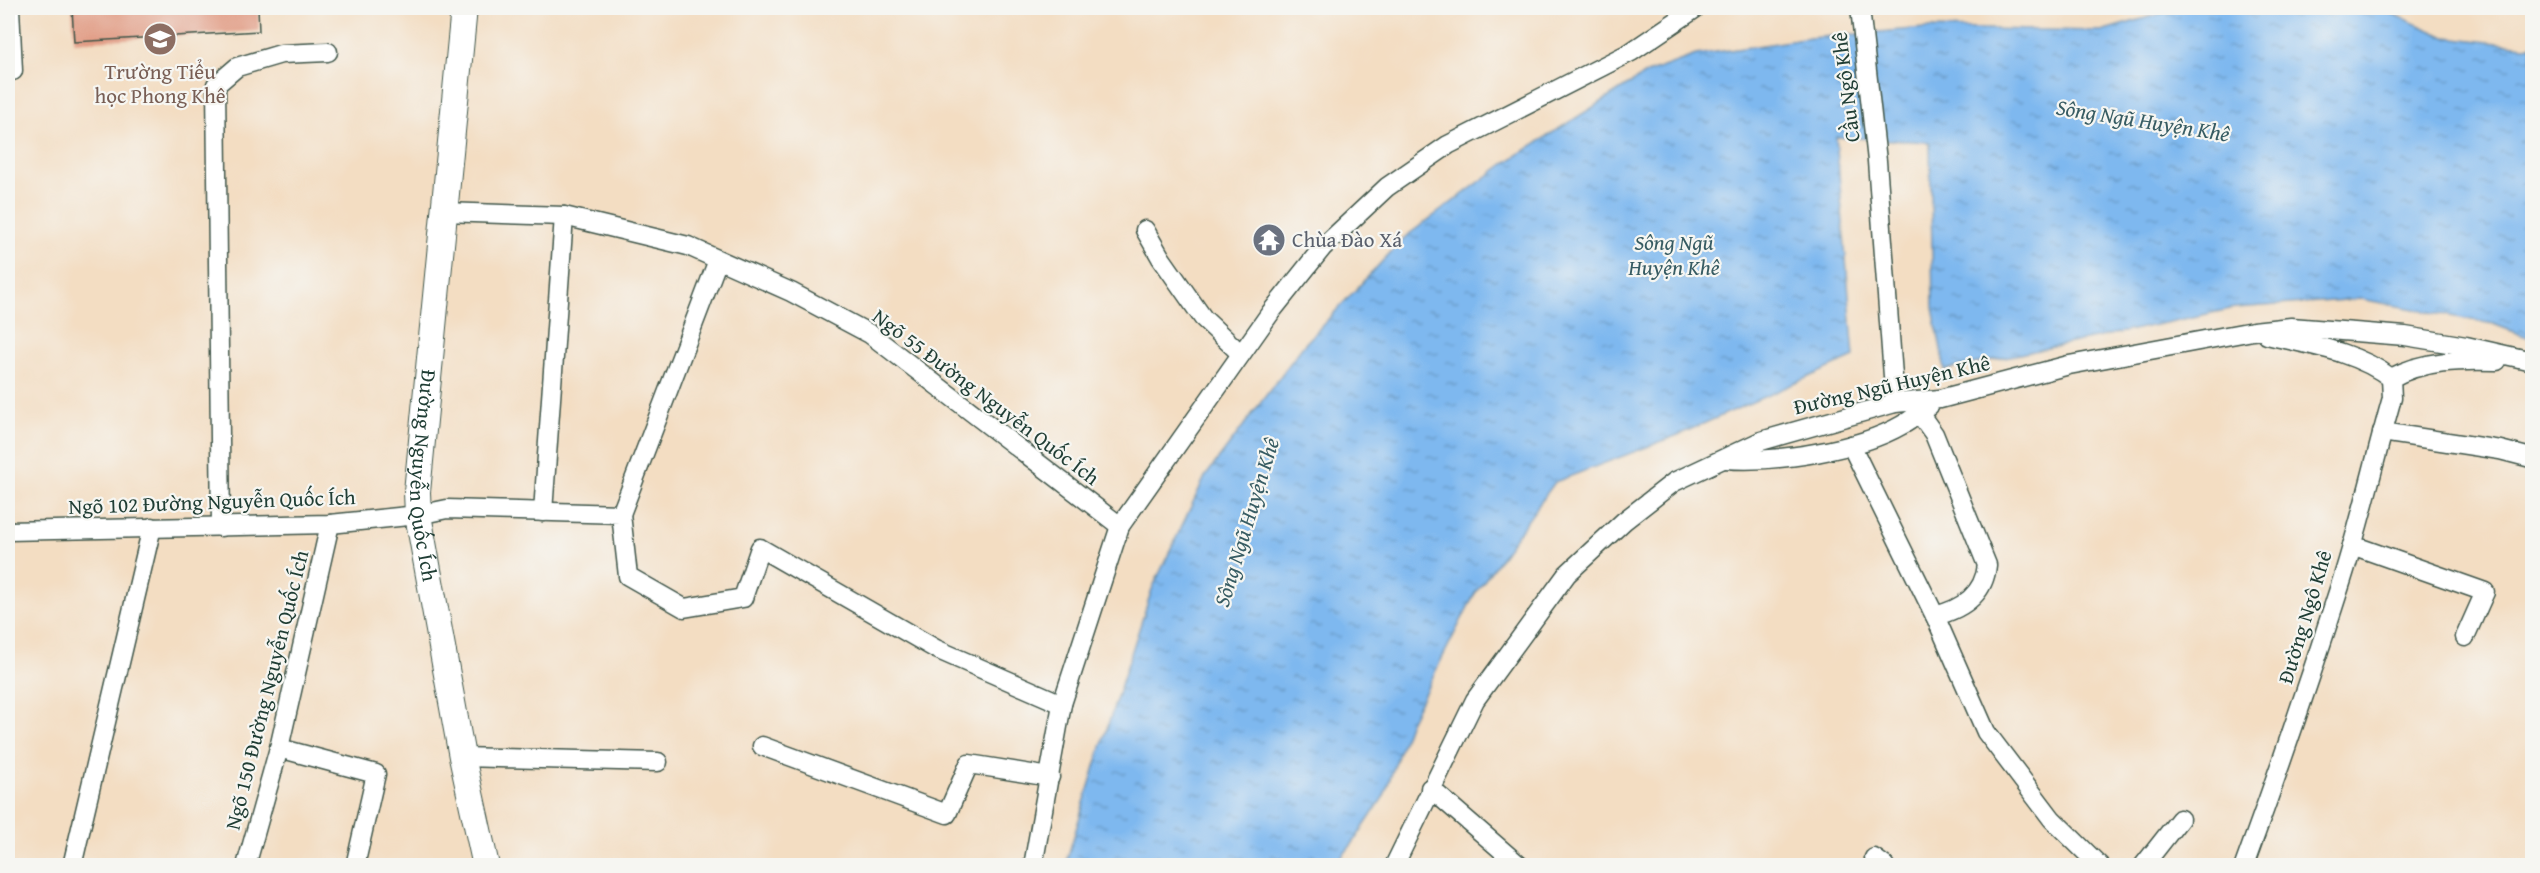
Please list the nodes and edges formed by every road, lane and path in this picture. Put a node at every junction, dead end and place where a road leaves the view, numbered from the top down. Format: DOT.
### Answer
graph roads {
  1 [pos="10,8"];
  2 [pos="464,8"];
  3 [pos="1696,8"];
  4 [pos="1860,8"];
  5 [pos="328,52"];
  6 [pos="13,71"];
  7 [pos="444,212"];
  8 [pos="564,216"];
  9 [pos="1145,230"];
  10 [pos="718,260"];
  11 [pos="2253,331"];
  12 [pos="1241,354"];
  13 [pos="2532,361"];
  14 [pos="2391,378"];
  15 [pos="1940,399"];
  16 [pos="1895,403"];
  17 [pos="1919,413"];
  18 [pos="2382,432"];
  19 [pos="1851,445"];
  20 [pos="2531,458"];
  21 [pos="1723,459"];
  22 [pos="543,512"];
  23 [pos="621,514"];
  24 [pos="418,515"];
  25 [pos="330,524"];
  26 [pos="1120,526"];
  27 [pos="152,527"];
  28 [pos="221,527"];
  29 [pos="8,531"];
  30 [pos="2352,545"];
  31 [pos="1935,616"];
  32 [pos="2465,637"];
  33 [pos="1062,704"];
  34 [pos="762,746"];
  35 [pos="279,748"];
  36 [pos="462,757"];
  37 [pos="658,762"];
  38 [pos="1050,777"];
  39 [pos="1430,788"];
  40 [pos="2180,819"];
  41 [pos="72,866"];
  42 [pos="246,866"];
  43 [pos="355,866"];
  44 [pos="486,866"];
  45 [pos="1033,866"];
  46 [pos="1394,866"];
  47 [pos="1520,866"];
  48 [pos="2100,866"];
  49 [pos="2143,866"];
  50 [pos="2244,866"];
  1 -- 6 [label="street"];
  2 -- 7 [label="street, Đường Nguyễn Quốc Ích"];
  3 -- 12 [label="street"];
  4 -- 16 [label="street, Cầu Ngô Khê"];
  5 -- 28 [label="street"];
  7 -- 8 [label="street, Ngõ 55 Đường Nguyễn Quốc Ích"];
  7 -- 24 [label="street, Đường Nguyễn Quốc Ích"];
  8 -- 10 [label="street, Ngõ 55 Đường Nguyễn Quốc Ích"];
  8 -- 22 [label="street"];
  9 -- 12 [label="street"];
  10 -- 23 [label="street"];
  10 -- 26 [label="street, Ngõ 55 Đường Nguyễn Quốc Ích"];
  11 -- 13 [label="street, Đường Ngũ Huyện Khê"];
  11 -- 14 [label="street"];
  11 -- 15 [label="street, Đường Ngũ Huyện Khê"];
  12 -- 26 [label="street"];
  13 -- 14 [label="street"];
  14 -- 18 [label="street, Đường Ngô Khê"];
  15 -- 16 [label="street, Đường Ngũ Huyện Khê"];
  15 -- 17 [label="street"];
  16 -- 21 [label="street, Đường Ngũ Huyện Khê"];
  17 -- 19 [label="street"];
  17 -- 31 [label="street"];
  18 -- 20 [label="street"];
  18 -- 30 [label="street, Đường Ngô Khê"];
  19 -- 21 [label="street"];
  19 -- 31 [label="street"];
  21 -- 39 [label="street, Đường Ngũ Huyện Khê"];
  22 -- 23 [label="street, Ngõ 102 Đường Nguyễn Quốc Ích"];
  22 -- 24 [label="street, Ngõ 102 Đường Nguyễn Quốc Ích"];
  23 -- 33 [label="street"];
  24 -- 25 [label="street, Ngõ 102 Đường Nguyễn Quốc Ích"];
  24 -- 36 [label="street, Đường Nguyễn Quốc Ích"];
  25 -- 28 [label="street, Ngõ 102 Đường Nguyễn Quốc Ích"];
  25 -- 35 [label="street, Ngõ 150 Đường Nguyễn Quốc Ích"];
  26 -- 33 [label="street"];
  27 -- 28 [label="street, Ngõ 102 Đường Nguyễn Quốc Ích"];
  27 -- 29 [label="street, Ngõ 102 Đường Nguyễn Quốc Ích"];
  27 -- 41 [label="street"];
  30 -- 32 [label="street"];
  30 -- 50 [label="street, Đường Ngô Khê"];
  31 -- 48 [label="street"];
  33 -- 38 [label="street"];
  34 -- 38 [label="street"];
  35 -- 42 [label="street, Ngõ 150 Đường Nguyễn Quốc Ích"];
  35 -- 43 [label="street"];
  36 -- 37 [label="street"];
  36 -- 44 [label="street, Đường Nguyễn Quốc Ích"];
  38 -- 45 [label="street"];
  39 -- 46 [label="street, Đường Ngũ Huyện Khê"];
  39 -- 47 [label="street"];
  40 -- 49 [label="street"];
}
